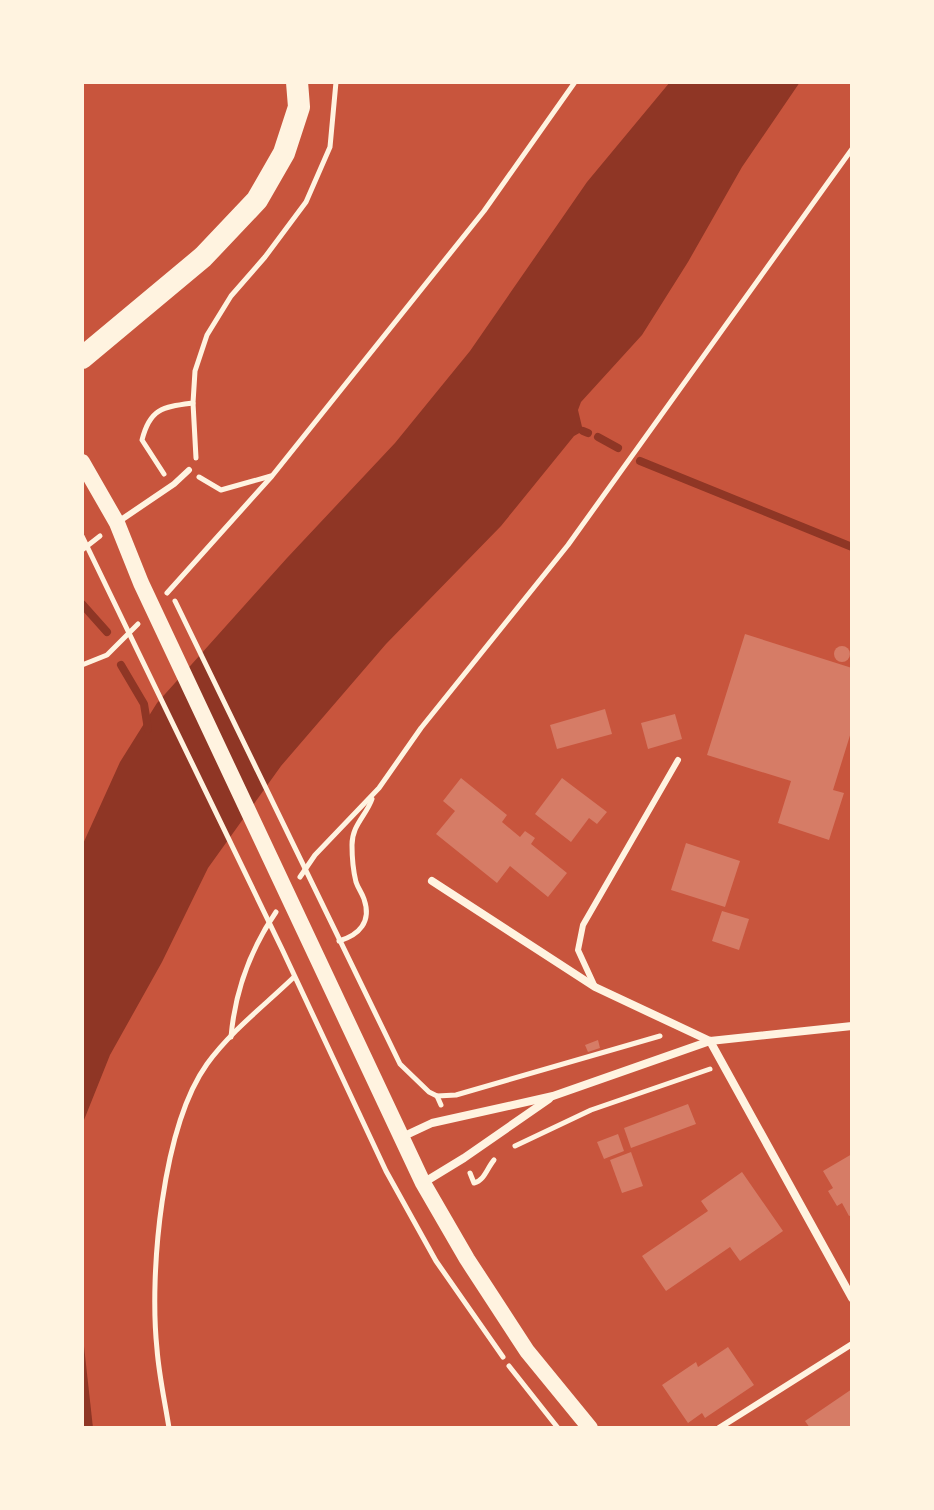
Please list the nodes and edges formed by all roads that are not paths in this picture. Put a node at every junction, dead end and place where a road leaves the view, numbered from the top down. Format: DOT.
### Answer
graph roads {
  1 [pos="297,82"];
  2 [pos="82,358"];
  3 [pos="82,462"];
  4 [pos="189,470"];
  5 [pos="117,523"];
  6 [pos="678,760"];
  7 [pos="432,881"];
  8 [pos="595,987"];
  9 [pos="852,1026"];
  10 [pos="710,1041"];
  11 [pos="553,1096"];
  12 [pos="402,1137"];
  13 [pos="423,1183"];
  14 [pos="852,1298"];
  15 [pos="852,1344"];
  16 [pos="590,1428"];
  17 [pos="719,1428"];
  1 -- 2 [label="highway"];
  3 -- 5 [label="main road"];
  4 -- 5 [label="lane"];
  5 -- 12 [label="main road"];
  6 -- 8 [label="lane"];
  7 -- 8 [label="street"];
  8 -- 10 [label="street"];
  9 -- 10 [label="street"];
  10 -- 11 [label="street"];
  10 -- 14 [label="street"];
  11 -- 12 [label="street"];
  11 -- 13 [label="street"];
  12 -- 13 [label="main road"];
  13 -- 16 [label="main road"];
  15 -- 17 [label="lane"];
}
